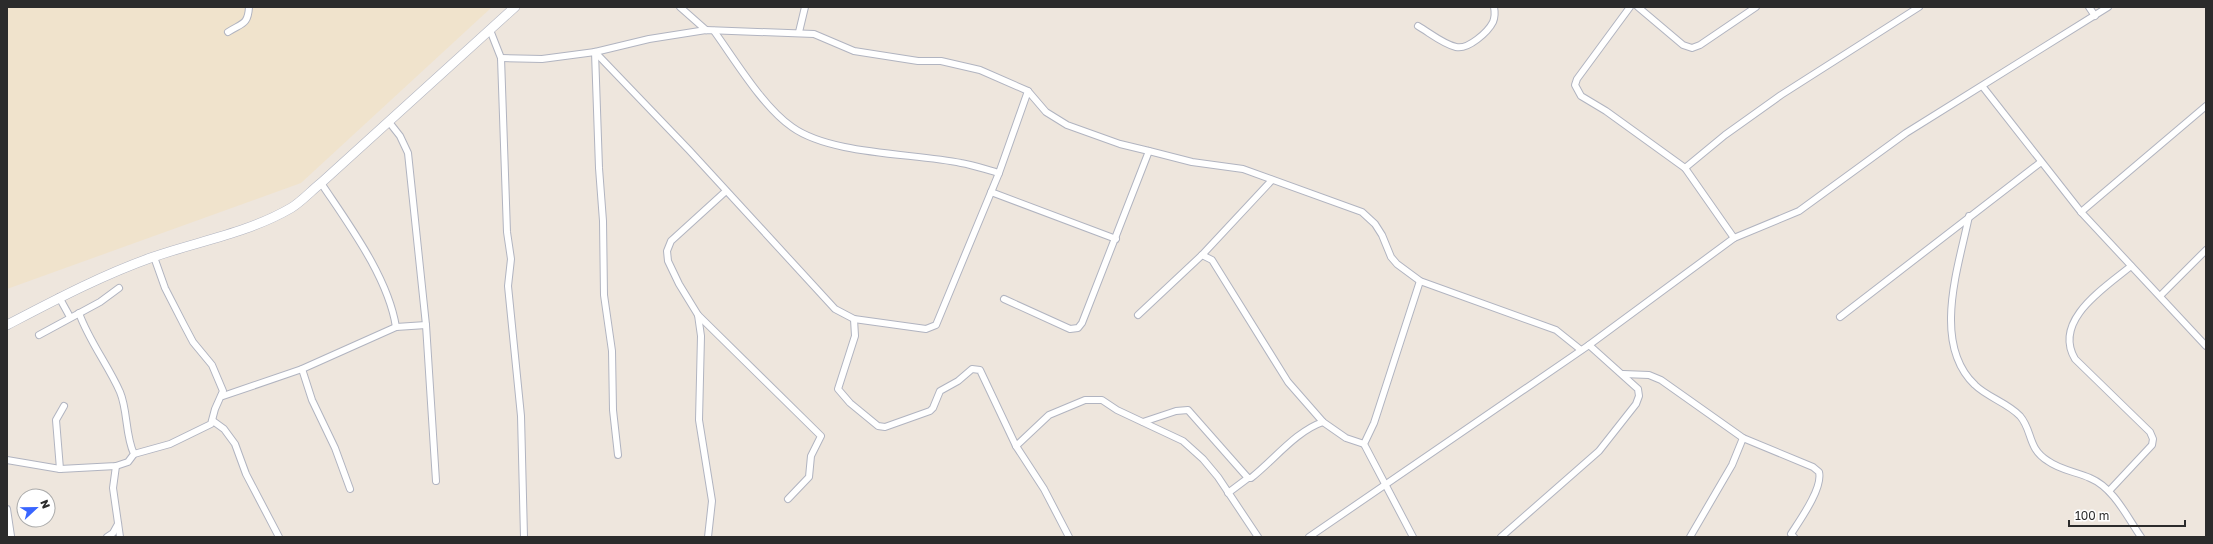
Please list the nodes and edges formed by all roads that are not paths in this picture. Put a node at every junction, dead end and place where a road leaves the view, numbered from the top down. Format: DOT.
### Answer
graph roads {
  1 [pos="248,7"];
  2 [pos="515,7"];
  3 [pos="680,7"];
  4 [pos="805,7"];
  5 [pos="1494,7"];
  6 [pos="1630,7"];
  7 [pos="1638,7"];
  8 [pos="1756,7"];
  9 [pos="1919,7"];
  10 [pos="2089,7"];
  11 [pos="2108,7"];
  12 [pos="2095,16"];
  13 [pos="1418,26"];
  14 [pos="490,30"];
  15 [pos="706,30"];
  16 [pos="714,30"];
  17 [pos="228,32"];
  18 [pos="799,32"];
  19 [pos="595,52"];
  20 [pos="501,58"];
  21 [pos="1983,87"];
  22 [pos="1028,91"];
  23 [pos="2206,106"];
  24 [pos="389,122"];
  25 [pos="1150,152"];
  26 [pos="2040,162"];
  27 [pos="1685,168"];
  28 [pos="1000,173"];
  29 [pos="1272,180"];
  30 [pos="321,183"];
  31 [pos="726,191"];
  32 [pos="991,192"];
  33 [pos="2081,212"];
  34 [pos="1969,216"];
  35 [pos="1734,238"];
  36 [pos="1116,239"];
  37 [pos="2206,250"];
  38 [pos="1202,255"];
  39 [pos="154,257"];
  40 [pos="2131,266"];
  41 [pos="1420,281"];
  42 [pos="119,288"];
  43 [pos="2160,296"];
  44 [pos="59,297"];
  45 [pos="1004,299"];
  46 [pos="79,313"];
  47 [pos="698,315"];
  48 [pos="1138,315"];
  49 [pos="70,317"];
  50 [pos="1840,317"];
  51 [pos="854,319"];
  52 [pos="7,325"];
  53 [pos="426,325"];
  54 [pos="396,327"];
  55 [pos="39,335"];
  56 [pos="1589,345"];
  57 [pos="2206,346"];
  58 [pos="1581,350"];
  59 [pos="302,369"];
  60 [pos="1623,374"];
  61 [pos="222,396"];
  62 [pos="64,406"];
  63 [pos="213,421"];
  64 [pos="1143,422"];
  65 [pos="1323,422"];
  66 [pos="1743,438"];
  67 [pos="1364,444"];
  68 [pos="1016,446"];
  69 [pos="134,454"];
  70 [pos="618,455"];
  71 [pos="7,460"];
  72 [pos="116,466"];
  73 [pos="60,469"];
  74 [pos="1248,478"];
  75 [pos="436,481"];
  76 [pos="1387,485"];
  77 [pos="350,490"];
  78 [pos="2109,491"];
  79 [pos="1228,493"];
  80 [pos="788,499"];
  81 [pos="7,509"];
  82 [pos="118,524"];
  83 [pos="11,536"];
  84 [pos="1791,536"];
  85 [pos="107,537"];
  86 [pos="120,537"];
  87 [pos="279,537"];
  88 [pos="524,537"];
  89 [pos="708,537"];
  90 [pos="1069,537"];
  91 [pos="1258,537"];
  92 [pos="1309,537"];
  93 [pos="1413,537"];
  94 [pos="1501,537"];
  95 [pos="1690,537"];
  96 [pos="2141,537"];
  1 -- 17 [label="street"];
  2 -- 14 [label="street"];
  3 -- 15 [label="street"];
  4 -- 18 [label="street"];
  5 -- 13 [label="street"];
  6 -- 27 [label="street"];
  7 -- 8 [label="street"];
  9 -- 27 [label="street"];
  10 -- 12 [label="street"];
  11 -- 12 [label="street"];
  12 -- 21 [label="street"];
  14 -- 20 [label="street"];
  14 -- 24 [label="street"];
  15 -- 16 [label="street"];
  15 -- 19 [label="street"];
  16 -- 18 [label="street"];
  16 -- 28 [label="street"];
  18 -- 22 [label="street"];
  19 -- 20 [label="street"];
  19 -- 31 [label="street"];
  19 -- 70 [label="street"];
  20 -- 88 [label="street"];
  21 -- 26 [label="street"];
  21 -- 35 [label="street"];
  22 -- 25 [label="street"];
  22 -- 28 [label="street"];
  23 -- 33 [label="street"];
  24 -- 30 [label="street"];
  24 -- 53 [label="street"];
  25 -- 29 [label="street"];
  25 -- 36 [label="street"];
  26 -- 33 [label="street"];
  26 -- 34 [label="street"];
  27 -- 35 [label="street"];
  28 -- 32 [label="street"];
  29 -- 38 [label="street"];
  29 -- 41 [label="street"];
  30 -- 39 [label="street"];
  30 -- 54 [label="street"];
  31 -- 47 [label="street"];
  31 -- 51 [label="street"];
  32 -- 36 [label="street"];
  32 -- 51 [label="street"];
  33 -- 40 [label="street"];
  34 -- 50 [label="street"];
  34 -- 78 [label="street"];
  35 -- 56 [label="street"];
  36 -- 45 [label="street"];
  37 -- 43 [label="street"];
  38 -- 48 [label="street"];
  38 -- 65 [label="street"];
  39 -- 44 [label="street"];
  39 -- 61 [label="street"];
  40 -- 43 [label="street"];
  40 -- 78 [label="street"];
  41 -- 58 [label="street"];
  41 -- 67 [label="street"];
  42 -- 46 [label="street"];
  43 -- 57 [label="street"];
  44 -- 49 [label="street"];
  44 -- 52 [label="street"];
  46 -- 49 [label="street"];
  46 -- 69 [label="street"];
  47 -- 80 [label="street"];
  47 -- 89 [label="street"];
  49 -- 55 [label="street"];
  51 -- 68 [label="street"];
  53 -- 54 [label="street"];
  53 -- 75 [label="street"];
  54 -- 59 [label="street"];
  56 -- 58 [label="street"];
  56 -- 60 [label="street"];
  58 -- 76 [label="street"];
  59 -- 61 [label="street"];
  59 -- 77 [label="street"];
  60 -- 66 [label="street"];
  60 -- 94 [label="street"];
  61 -- 63 [label="street"];
  62 -- 73 [label="street"];
  63 -- 69 [label="street"];
  63 -- 87 [label="street"];
  64 -- 68 [label="street"];
  64 -- 74 [label="street"];
  64 -- 79 [label="street"];
  65 -- 67 [label="street"];
  65 -- 74 [label="street"];
  66 -- 84 [label="street"];
  66 -- 95 [label="street"];
  67 -- 76 [label="street"];
  68 -- 90 [label="street"];
  69 -- 72 [label="street"];
  71 -- 73 [label="street"];
  72 -- 73 [label="street"];
  72 -- 82 [label="street"];
  74 -- 79 [label="street"];
  76 -- 92 [label="street"];
  76 -- 93 [label="street"];
  78 -- 96 [label="street"];
  79 -- 91 [label="street"];
  81 -- 83 [label="street"];
  82 -- 85 [label="street"];
  82 -- 86 [label="street"];
}
